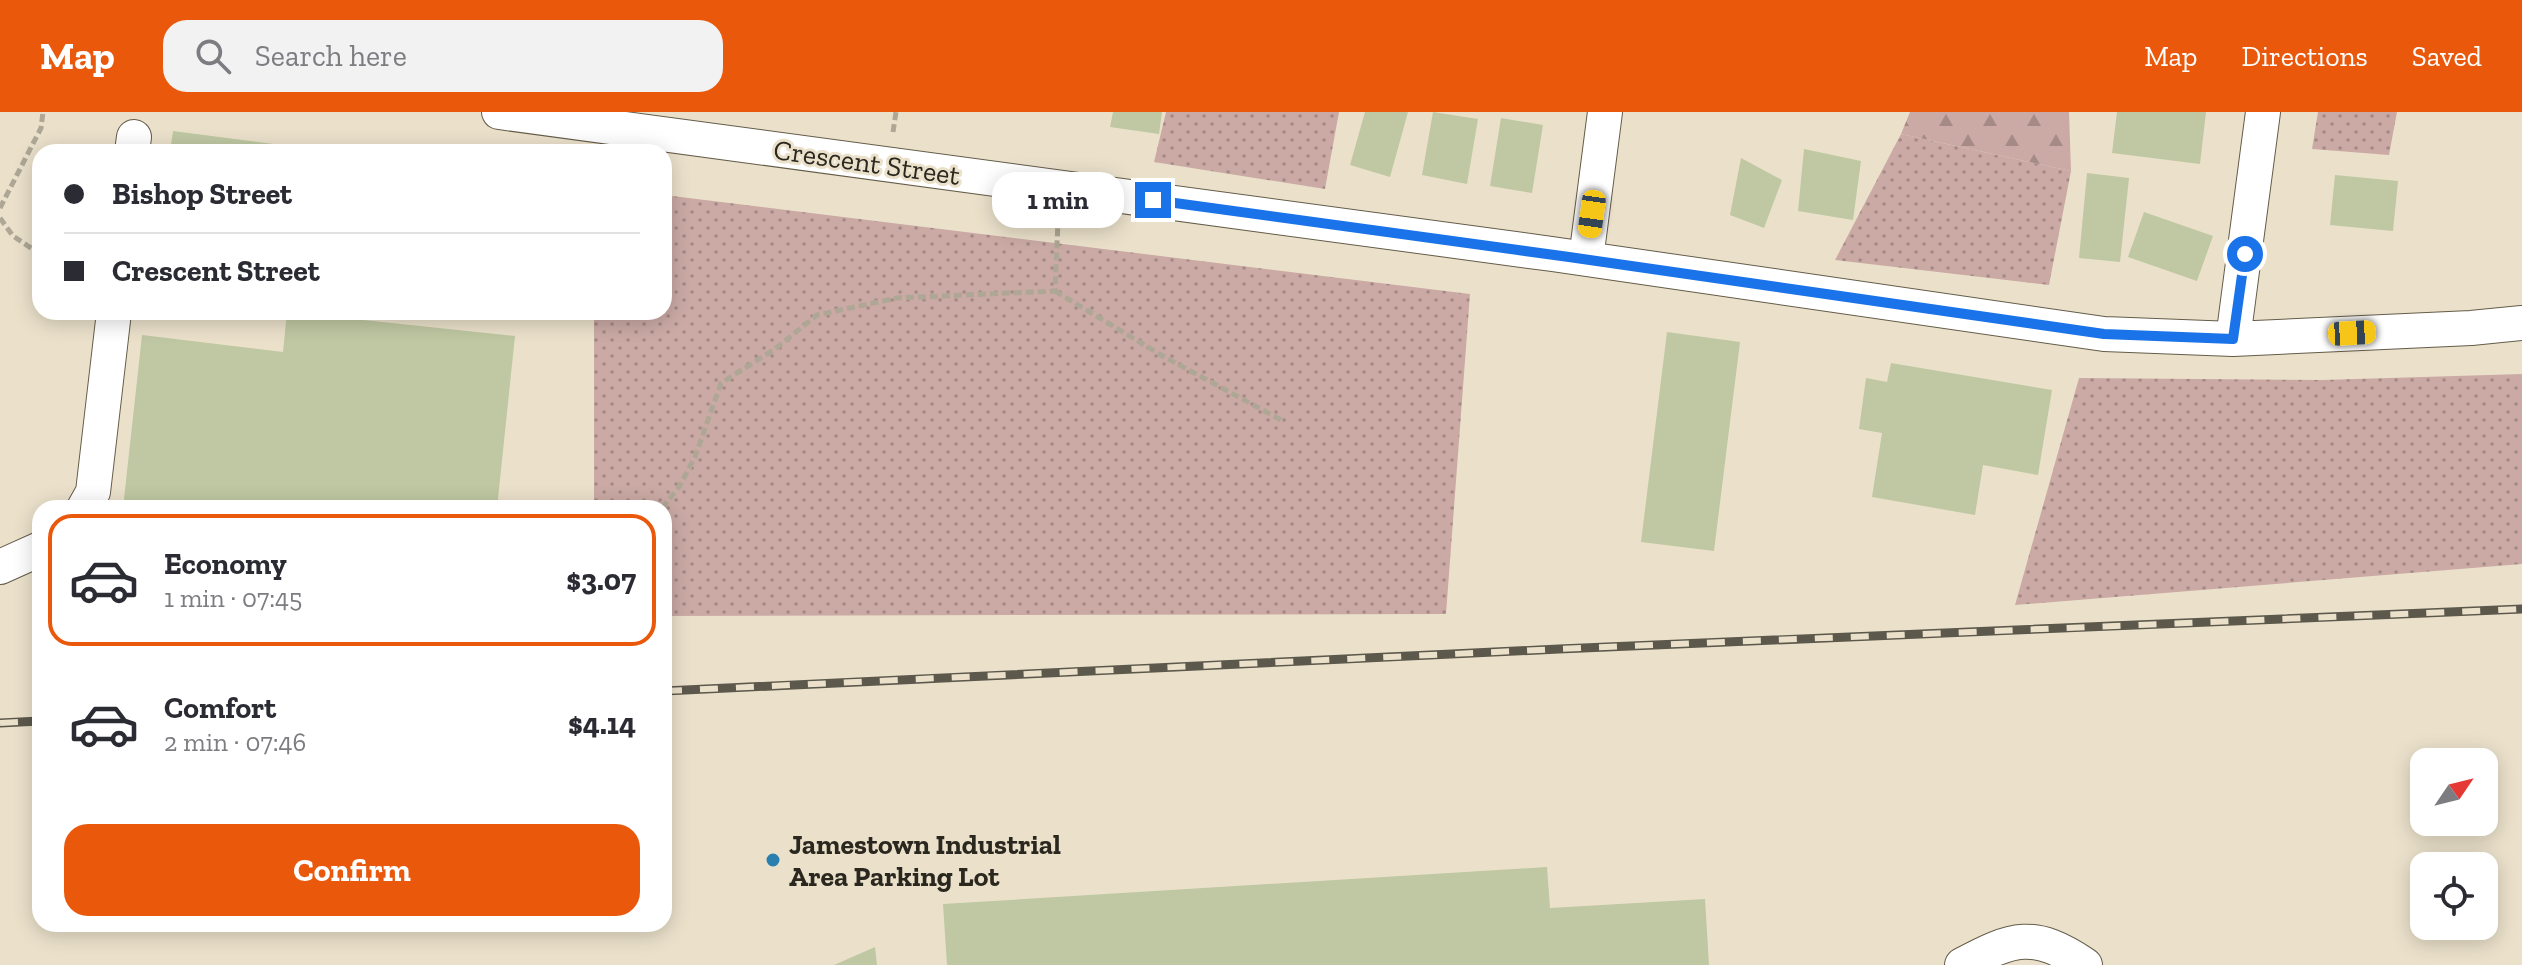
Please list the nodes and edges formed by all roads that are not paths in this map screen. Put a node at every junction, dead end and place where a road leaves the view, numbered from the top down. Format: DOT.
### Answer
graph roads {
  1 [pos="499,112"];
  2 [pos="1605,112"];
  3 [pos="2263,112"];
  4 [pos="1586,259"];
  5 [pos="113,320"];
  6 [pos="2522,323"];
  7 [pos="2233,339"];
  8 [pos="88,500"];
  9 [pos="32,553"];
  10 [pos="3,566"];
  11 [pos="1962,965"];
  12 [pos="2085,965"];
  1 -- 4 [label="street, Crescent Street"];
  2 -- 4 [label="street"];
  3 -- 7 [label="street"];
  4 -- 7 [label="street, Crescent Street"];
  5 -- 8 [label="street"];
  6 -- 7 [label="street, Crescent Street"];
  9 -- 10 [label="street"];
  11 -- 12 [label="street"];
}
